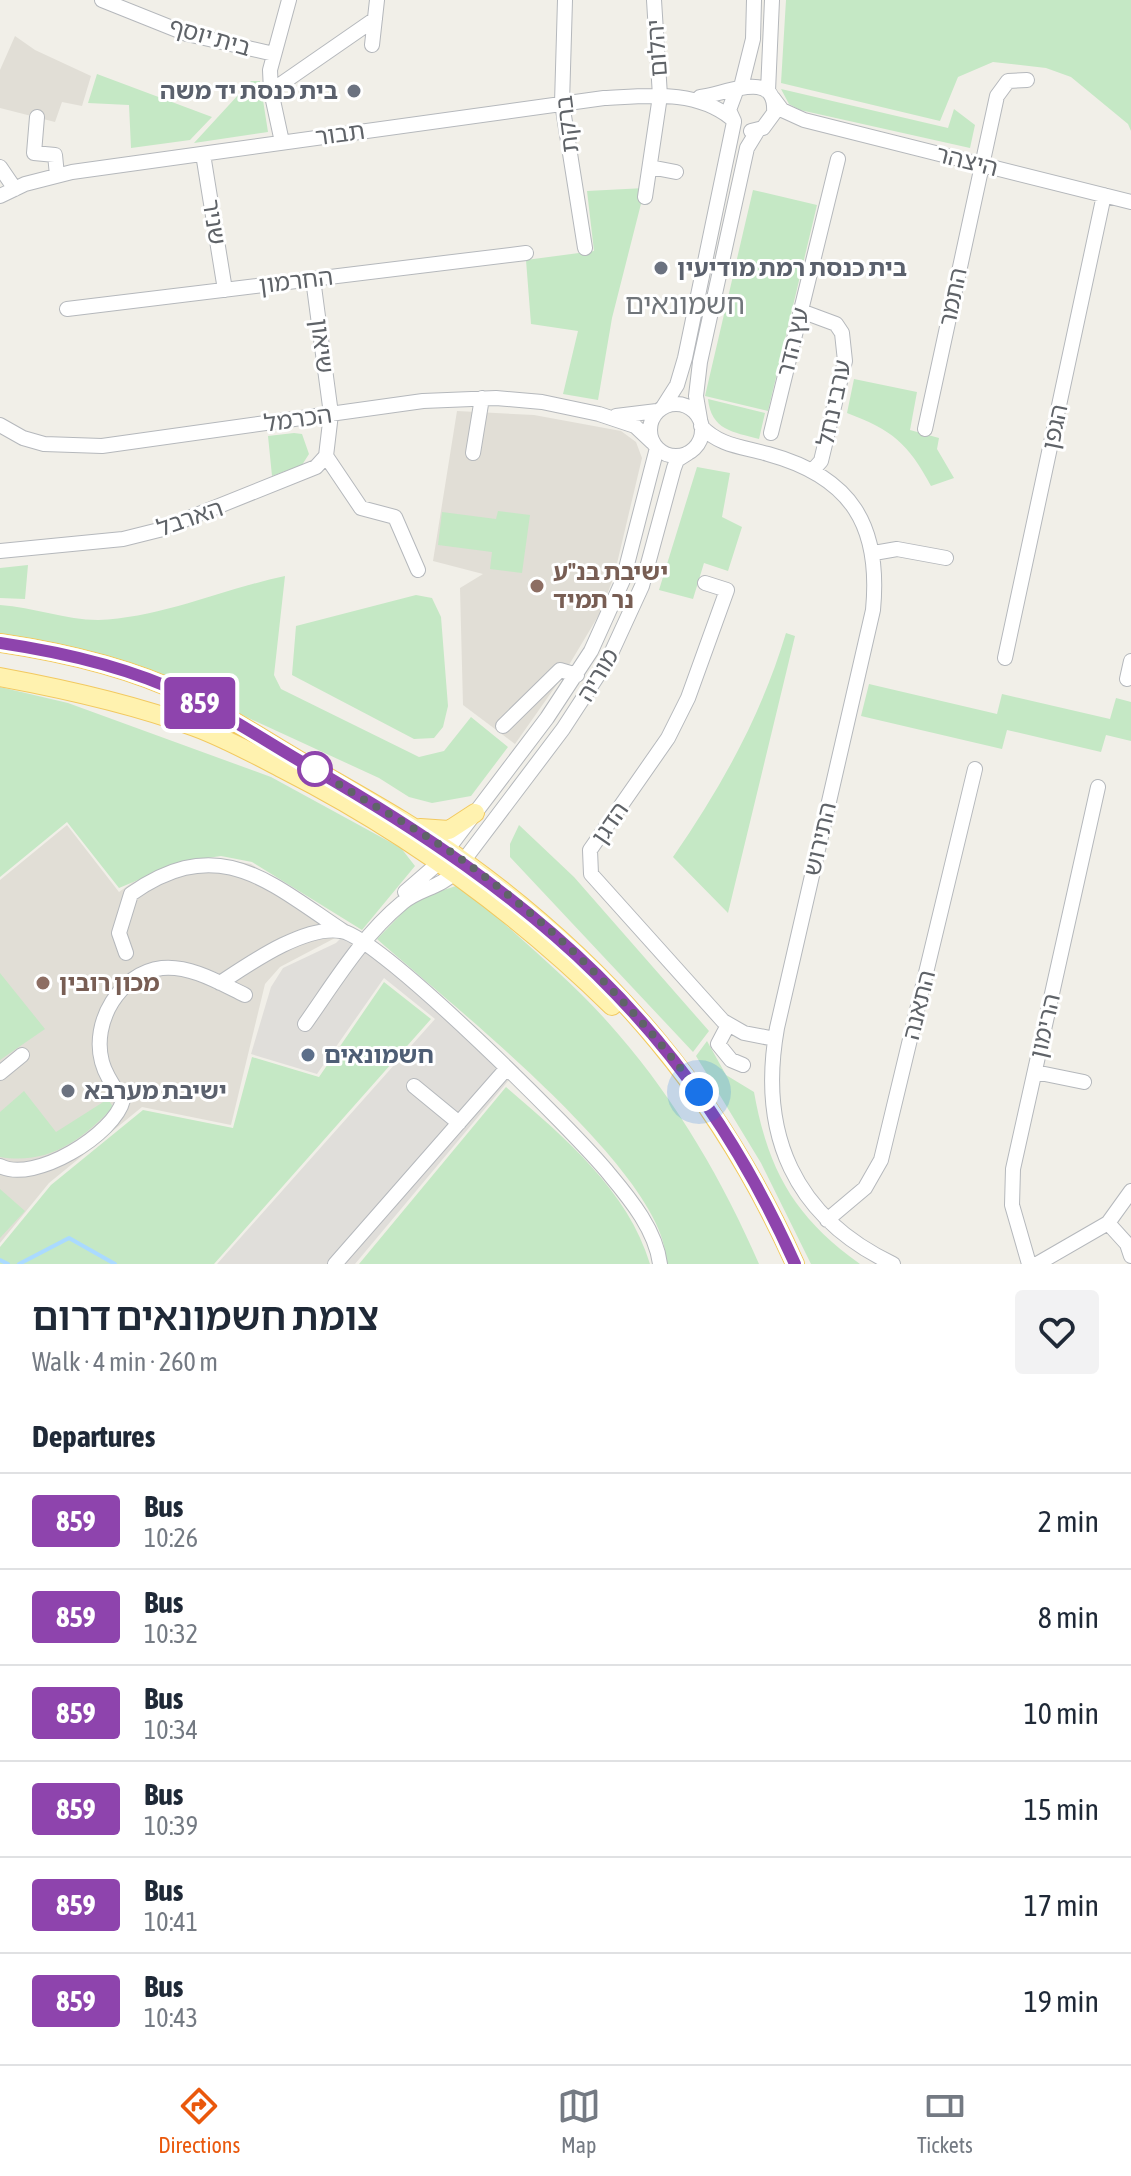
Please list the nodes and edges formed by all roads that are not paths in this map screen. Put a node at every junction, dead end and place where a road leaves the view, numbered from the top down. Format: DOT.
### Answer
graph roads {
  1 [pos="102,0"];
  2 [pos="289,0"];
  3 [pos="377,0"];
  4 [pos="565,0"];
  5 [pos="654,0"];
  6 [pos="754,0"];
  7 [pos="772,0"];
  8 [pos="375,19"];
  9 [pos="372,45"];
  10 [pos="274,54"];
  11 [pos="1027,80"];
  12 [pos="738,89"];
  13 [pos="271,91"];
  14 [pos="770,95"];
  15 [pos="660,96"];
  16 [pos="684,98"];
  17 [pos="562,103"];
  18 [pos="37,117"];
  19 [pos="733,120"];
  20 [pos="804,120"];
  21 [pos="760,129"];
  22 [pos="282,142"];
  23 [pos="203,154"];
  24 [pos="838,159"];
  25 [pos="981,164"];
  26 [pos="0,167"];
  27 [pos="650,167"];
  28 [pos="676,172"];
  29 [pos="57,175"];
  30 [pos="15,189"];
  31 [pos="1104,195"];
  32 [pos="0,196"];
  33 [pos="645,197"];
  34 [pos="1131,202"];
  35 [pos="585,248"];
  36 [pos="526,253"];
  37 [pos="313,279"];
  38 [pos="225,290"];
  39 [pos="67,309"];
  40 [pos="801,311"];
  41 [pos="482,398"];
  42 [pos="660,409"];
  43 [pos="331,414"];
  44 [pos="599,414"];
  45 [pos="700,423"];
  46 [pos="0,425"];
  47 [pos="925,429"];
  48 [pos="771,433"];
  49 [pos="655,445"];
  50 [pos="734,446"];
  51 [pos="691,451"];
  52 [pos="473,453"];
  53 [pos="326,456"];
  54 [pos="813,470"];
  55 [pos="0,551"];
  56 [pos="874,553"];
  57 [pos="946,558"];
  58 [pos="418,570"];
  59 [pos="705,583"];
  60 [pos="0,643"];
  61 [pos="1005,658"];
  62 [pos="1131,661"];
  63 [pos="577,675"];
  64 [pos="0,677"];
  65 [pos="1127,679"];
  66 [pos="503,726"];
  67 [pos="975,769"];
  68 [pos="1098,787"];
  69 [pos="475,813"];
  70 [pos="405,823"];
  71 [pos="443,856"];
  72 [pos="459,866"];
  73 [pos="389,915"];
  74 [pos="343,931"];
  75 [pos="364,941"];
  76 [pos="126,953"];
  77 [pos="220,983"];
  78 [pos="245,995"];
  79 [pos="305,1024"];
  80 [pos="728,1025"];
  81 [pos="775,1039"];
  82 [pos="22,1055"];
  83 [pos="743,1065"];
  84 [pos="506,1069"];
  85 [pos="1035,1072"];
  86 [pos="0,1073"];
  87 [pos="1084,1082"];
  88 [pos="414,1086"];
  89 [pos="459,1123"];
  90 [pos="0,1166"];
  91 [pos="1131,1191"];
  92 [pos="827,1220"];
  93 [pos="1108,1223"];
  94 [pos="1131,1256"];
  95 [pos="335,1264"];
  96 [pos="660,1264"];
  97 [pos="782,1264"];
  98 [pos="795,1264"];
  99 [pos="893,1264"];
  100 [pos="1029,1264"];
  101 [pos="1037,1264"];
  1 -- 10 [label="street, בית יוסף"];
  2 -- 10 [label="street"];
  3 -- 8 [label="street"];
  4 -- 17 [label="street, ברקת"];
  5 -- 15 [label="street, יהלום"];
  6 -- 12 [label="street"];
  7 -- 14 [label="street"];
  8 -- 9 [label="street"];
  8 -- 13 [label="street"];
  10 -- 13 [label="street"];
  11 -- 25 [label="street, התמר"];
  12 -- 14 [label="street"];
  12 -- 16 [label="street, תבור"];
  12 -- 19 [label="street"];
  13 -- 22 [label="street"];
  14 -- 20 [label="street, היצהר"];
  14 -- 21 [label="street"];
  15 -- 16 [label="street, תבור"];
  15 -- 17 [label="street, תבור"];
  15 -- 27 [label="street, יהלום"];
  16 -- 19 [label="street, תבור"];
  17 -- 22 [label="street, תבור"];
  17 -- 35 [label="street, ברקת"];
  18 -- 29 [label="street"];
  19 -- 21 [label="street"];
  19 -- 42 [label="street"];
  20 -- 21 [label="street, היצהר"];
  20 -- 25 [label="street, היצהר"];
  21 -- 45 [label="street"];
  22 -- 23 [label="street, תבור"];
  23 -- 29 [label="street, תבור"];
  23 -- 38 [label="street, שניר"];
  24 -- 40 [label="street, עץ הדר"];
  25 -- 31 [label="street, היצהר"];
  25 -- 47 [label="street, התמר"];
  26 -- 30 [label="street"];
  27 -- 28 [label="street"];
  27 -- 33 [label="street, יהלום"];
  29 -- 30 [label="street, תבור"];
  30 -- 32 [label="street, תבור"];
  31 -- 34 [label="street, היצהר"];
  31 -- 61 [label="street, הגפן"];
  36 -- 37 [label="street, החרמון"];
  37 -- 38 [label="street, החרמון"];
  37 -- 43 [label="street, שיאון"];
  38 -- 39 [label="street, החרמון"];
  40 -- 48 [label="street, עץ הדר"];
  40 -- 54 [label="street, ערבי נחל"];
  41 -- 43 [label="street, הכרמל"];
  41 -- 44 [label="street, הכרמל"];
  41 -- 52 [label="street"];
  42 -- 44 [label="street, הכרמל"];
  42 -- 45 [label="street"];
  42 -- 49 [label="street"];
  43 -- 46 [label="street, הכרמל"];
  43 -- 53 [label="street"];
  44 -- 49 [label="street, הכרמל"];
  45 -- 50 [label="street, התירוש"];
  45 -- 51 [label="street"];
  49 -- 51 [label="street"];
  49 -- 63 [label="street, מוריה"];
  50 -- 51 [label="street, התירוש"];
  50 -- 54 [label="street, התירוש"];
  51 -- 72 [label="street, מוריה"];
  53 -- 55 [label="street, הארבל"];
  53 -- 58 [label="street"];
  54 -- 56 [label="street, התירוש"];
  56 -- 57 [label="street"];
  56 -- 81 [label="street, התירוש"];
  59 -- 80 [label="street, הדגן"];
  60 -- 70 [label="main road"];
  62 -- 65 [label="street"];
  63 -- 66 [label="street"];
  63 -- 69 [label="street, מוריה"];
  64 -- 71 [label="main road"];
  67 -- 92 [label="street, התאנה"];
  68 -- 85 [label="street, הרימון"];
  69 -- 70 [label="main road"];
  69 -- 71 [label="street, מוריה"];
  70 -- 71 [label="main road"];
  71 -- 72 [label="main road"];
  71 -- 73 [label="street, מוריה"];
  72 -- 73 [label="street"];
  72 -- 97 [label="main road"];
  72 -- 98 [label="main road"];
  73 -- 75 [label="street"];
  74 -- 75 [label="street"];
  74 -- 76 [label="street"];
  74 -- 77 [label="street"];
  75 -- 79 [label="street"];
  75 -- 84 [label="street"];
  77 -- 78 [label="street"];
  77 -- 90 [label="street"];
  80 -- 81 [label="street, הדגן"];
  80 -- 83 [label="street"];
  81 -- 92 [label="street, התירוש"];
  82 -- 86 [label="street"];
  84 -- 89 [label="street"];
  84 -- 96 [label="street"];
  85 -- 87 [label="street"];
  85 -- 100 [label="street, הרימון"];
  88 -- 89 [label="street"];
  89 -- 95 [label="street"];
  91 -- 93 [label="street"];
  92 -- 99 [label="street, התירוש"];
  93 -- 94 [label="street"];
  93 -- 101 [label="street"];
}
